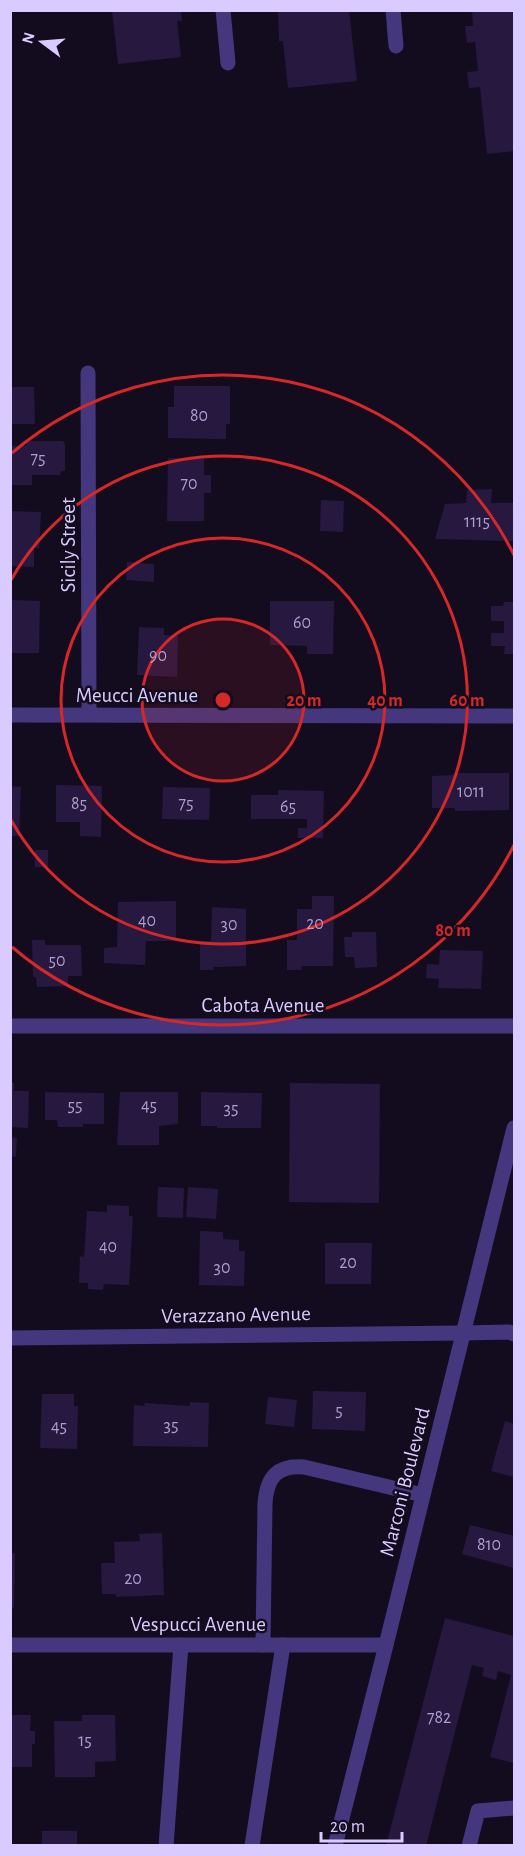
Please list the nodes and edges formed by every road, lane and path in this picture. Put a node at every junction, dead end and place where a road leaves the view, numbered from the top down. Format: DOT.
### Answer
graph roads {
  1 [pos="223,10"];
  2 [pos="393,10"];
  3 [pos="396,46"];
  4 [pos="228,63"];
  5 [pos="88,374"];
  6 [pos="10,716"];
  7 [pos="89,716"];
  8 [pos="514,716"];
  9 [pos="10,1026"];
  10 [pos="514,1026"];
  11 [pos="514,1128"];
  12 [pos="463,1333"];
  13 [pos="514,1334"];
  14 [pos="10,1338"];
  15 [pos="423,1496"];
  16 [pos="10,1645"];
  17 [pos="181,1645"];
  18 [pos="263,1645"];
  19 [pos="283,1645"];
  20 [pos="386,1645"];
  21 [pos="514,1808"];
  22 [pos="166,1845"];
  23 [pos="252,1845"];
  24 [pos="335,1845"];
  25 [pos="469,1845"];
  1 -- 4 [label="street"];
  2 -- 3 [label="street"];
  5 -- 7 [label="street, Sicily Street"];
  6 -- 7 [label="street, Meucci Avenue"];
  7 -- 8 [label="street, Meucci Avenue"];
  9 -- 10 [label="street, Cabota Avenue"];
  11 -- 12 [label="street, Marconi Boulevard"];
  12 -- 13 [label="street, Verazzano Avenue"];
  12 -- 14 [label="street, Verazzano Avenue"];
  12 -- 15 [label="street, Marconi Boulevard"];
  15 -- 18 [label="street"];
  15 -- 20 [label="street, Marconi Boulevard"];
  16 -- 17 [label="street, Vespucci Avenue"];
  17 -- 18 [label="street, Vespucci Avenue"];
  17 -- 22 [label="street"];
  18 -- 19 [label="street, Vespucci Avenue"];
  19 -- 20 [label="street, Vespucci Avenue"];
  19 -- 23 [label="street"];
  20 -- 24 [label="street, Marconi Boulevard"];
  21 -- 25 [label="street"];
}
